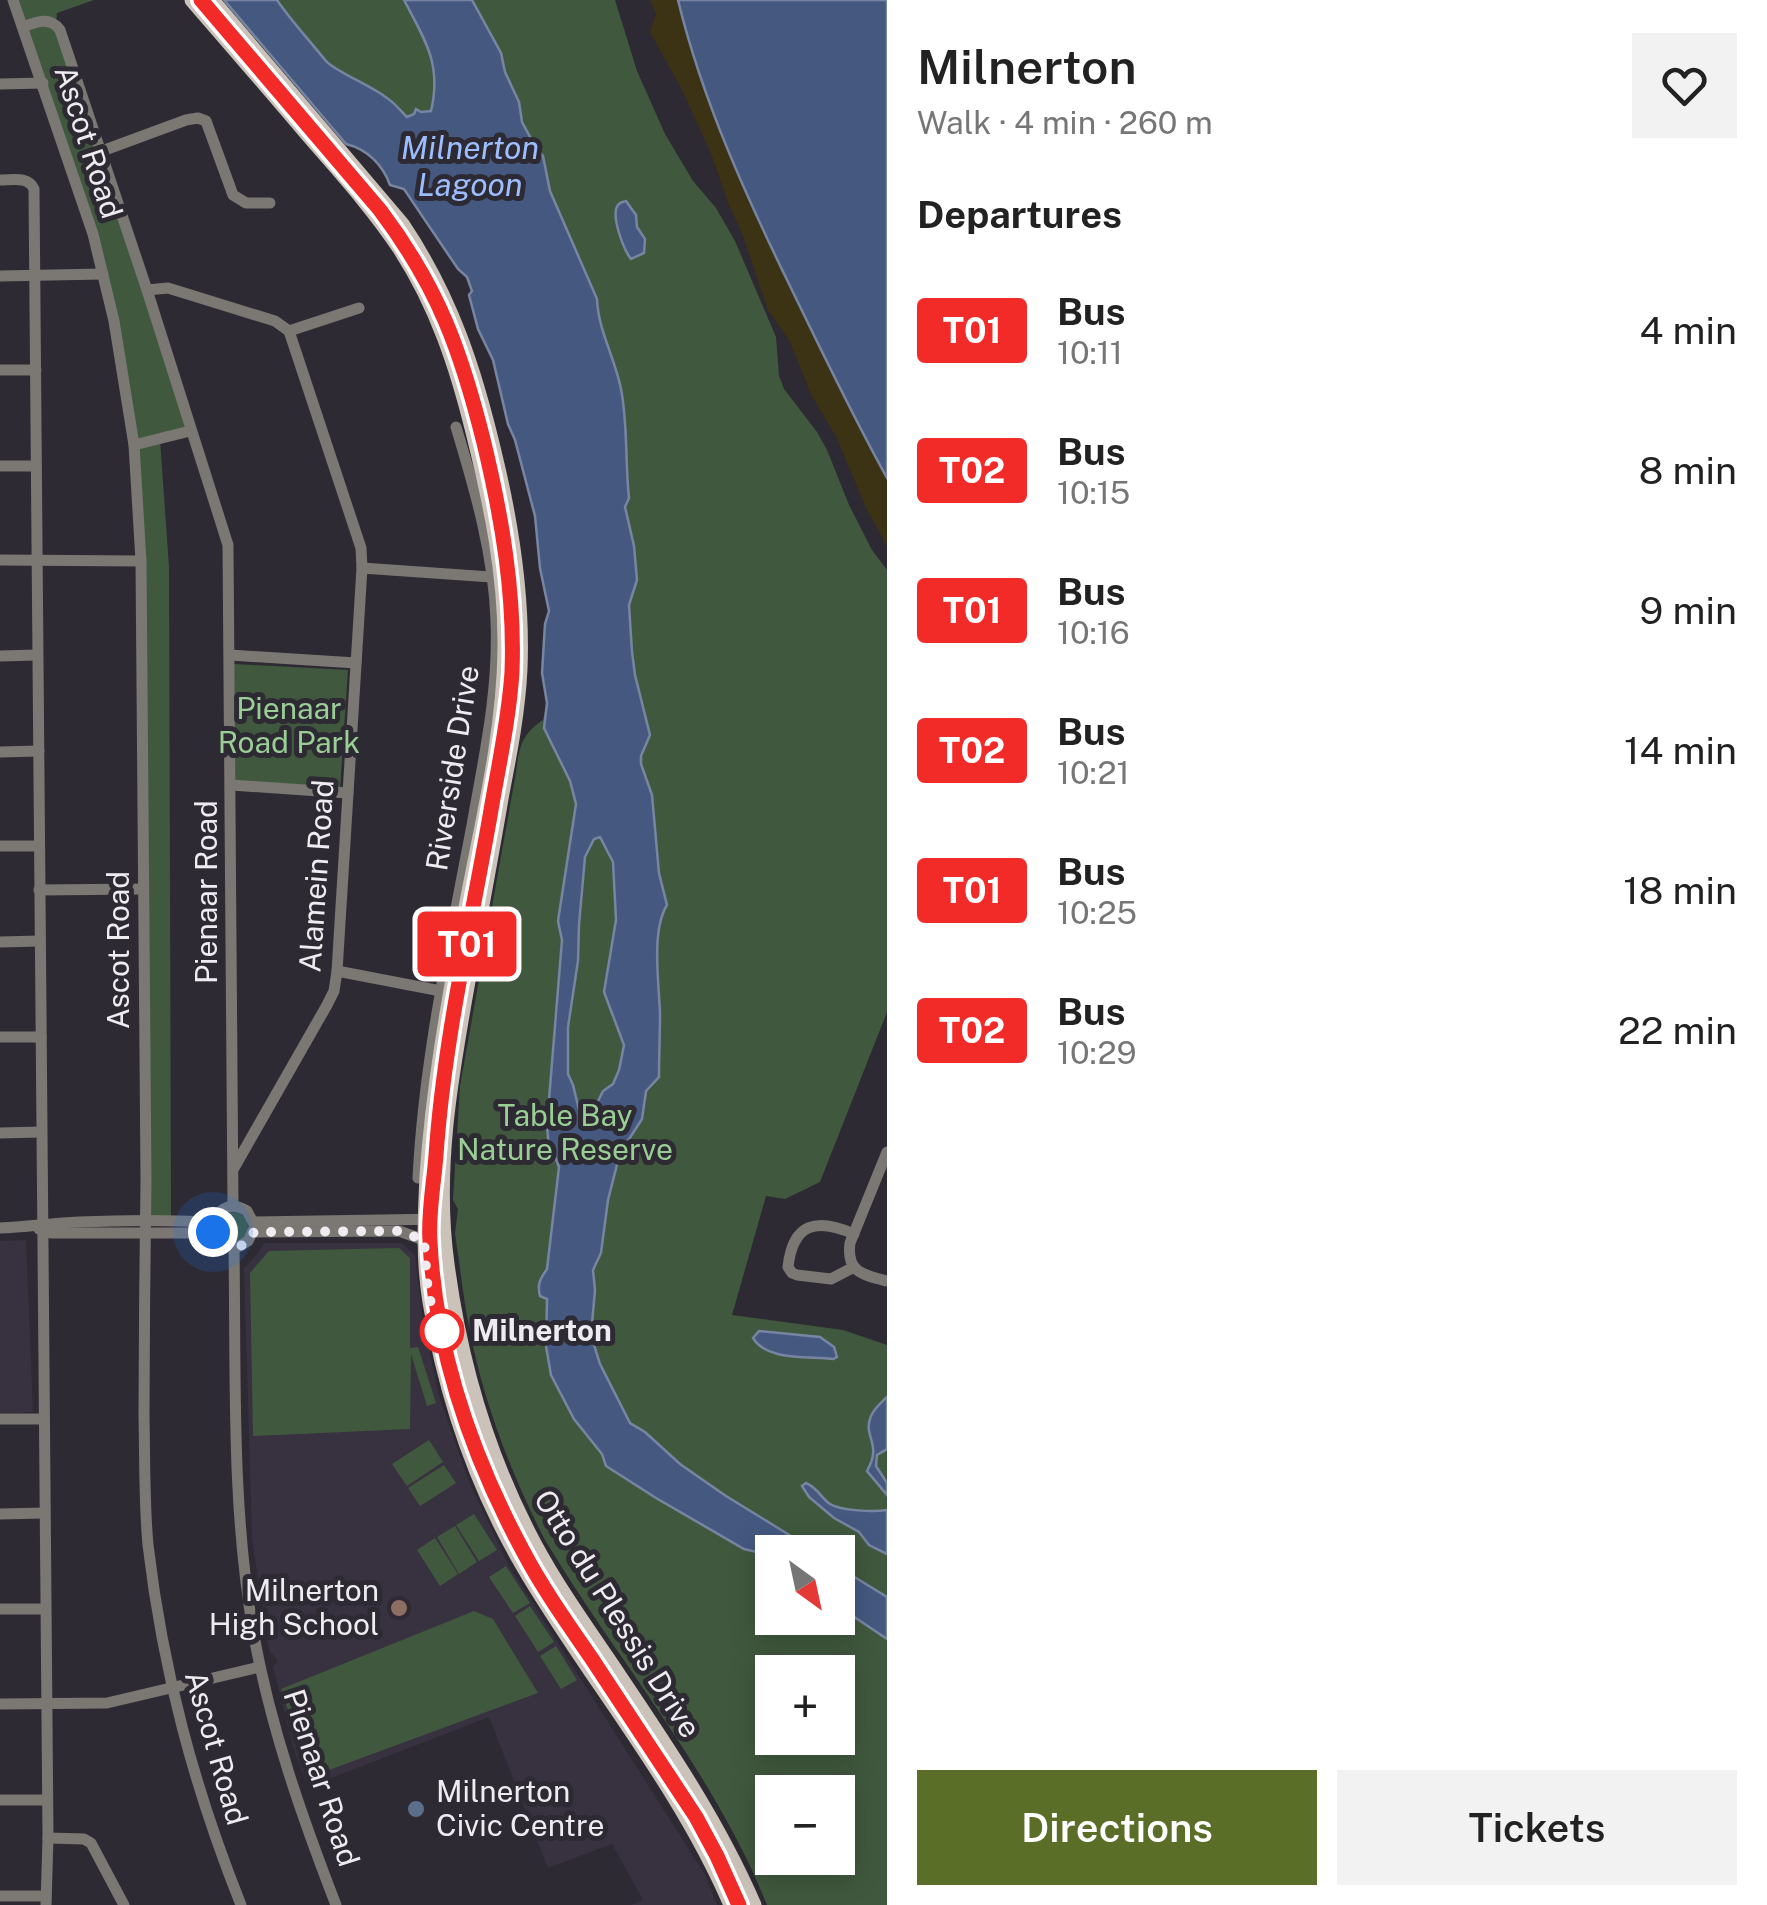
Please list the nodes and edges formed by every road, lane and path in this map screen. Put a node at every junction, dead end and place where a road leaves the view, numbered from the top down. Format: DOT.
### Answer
graph roads {
  1 [pos="13,0"];
  2 [pos="192,0"];
  3 [pos="212,0"];
  4 [pos="23,28"];
  5 [pos="43,83"];
  6 [pos="0,84"];
  7 [pos="102,151"];
  8 [pos="0,180"];
  9 [pos="270,204"];
  10 [pos="103,274"];
  11 [pos="36,275"];
  12 [pos="0,276"];
  13 [pos="147,290"];
  14 [pos="359,308"];
  15 [pos="289,331"];
  16 [pos="0,370"];
  17 [pos="36,370"];
  18 [pos="456,427"];
  19 [pos="190,431"];
  20 [pos="134,445"];
  21 [pos="0,466"];
  22 [pos="36,466"];
  23 [pos="0,560"];
  24 [pos="37,560"];
  25 [pos="141,560"];
  26 [pos="362,568"];
  27 [pos="491,577"];
  28 [pos="37,655"];
  29 [pos="230,655"];
  30 [pos="0,656"];
  31 [pos="356,663"];
  32 [pos="0,752"];
  33 [pos="39,752"];
  34 [pos="231,786"];
  35 [pos="348,792"];
  36 [pos="0,846"];
  37 [pos="39,846"];
  38 [pos="143,889"];
  39 [pos="40,890"];
  40 [pos="40,941"];
  41 [pos="0,942"];
  42 [pos="337,972"];
  43 [pos="440,991"];
  44 [pos="0,1037"];
  45 [pos="41,1037"];
  46 [pos="233,1125"];
  47 [pos="0,1132"];
  48 [pos="41,1132"];
  49 [pos="254,1133"];
  50 [pos="887,1152"];
  51 [pos="233,1169"];
  52 [pos="418,1178"];
  53 [pos="234,1206"];
  54 [pos="425,1219"];
  55 [pos="443,1220"];
  56 [pos="357,1225"];
  57 [pos="145,1227"];
  58 [pos="213,1227"];
  59 [pos="254,1227"];
  60 [pos="0,1228"];
  61 [pos="40,1228"];
  62 [pos="854,1234"];
  63 [pos="444,1239"];
  64 [pos="424,1240"];
  65 [pos="234,1248"];
  66 [pos="854,1267"];
  67 [pos="887,1281"];
  68 [pos="0,1419"];
  69 [pos="44,1419"];
  70 [pos="44,1513"];
  71 [pos="0,1514"];
  72 [pos="0,1609"];
  73 [pos="45,1609"];
  74 [pos="260,1666"];
  75 [pos="172,1688"];
  76 [pos="0,1704"];
  77 [pos="46,1704"];
  78 [pos="0,1800"];
  79 [pos="46,1800"];
  80 [pos="48,1838"];
  81 [pos="0,1896"];
  82 [pos="46,1900"];
  83 [pos="124,1905"];
  84 [pos="241,1905"];
  85 [pos="336,1905"];
  86 [pos="732,1905"];
  87 [pos="754,1905"];
  1 -- 4 [label="street, Ascot Road"];
  2 -- 54 [label="main road, Otto du Plessis Drive"];
  3 -- 55 [label="main road, Otto du Plessis Drive"];
  4 -- 5 [label="street, Ascot Road"];
  4 -- 7 [label="street, Pienaar Road"];
  5 -- 6 [label="street"];
  5 -- 10 [label="street, Ascot Road"];
  7 -- 9 [label="street"];
  7 -- 13 [label="street, Pienaar Road"];
  8 -- 11 [label="street"];
  10 -- 11 [label="street"];
  10 -- 20 [label="street, Ascot Road"];
  11 -- 12 [label="street"];
  11 -- 17 [label="street"];
  13 -- 15 [label="street"];
  13 -- 19 [label="street, Pienaar Road"];
  14 -- 15 [label="street"];
  15 -- 26 [label="street, Alamein Road"];
  16 -- 17 [label="street"];
  17 -- 22 [label="street"];
  18 -- 27 [label="street, Riverside Drive"];
  19 -- 20 [label="street"];
  19 -- 29 [label="street, Pienaar Road"];
  20 -- 25 [label="street, Ascot Road"];
  21 -- 22 [label="street"];
  22 -- 24 [label="street"];
  23 -- 24 [label="street"];
  24 -- 25 [label="street"];
  24 -- 28 [label="street"];
  25 -- 38 [label="street, Ascot Road"];
  26 -- 27 [label="street"];
  26 -- 31 [label="street, Alamein Road"];
  27 -- 43 [label="street, Riverside Drive"];
  28 -- 30 [label="street"];
  28 -- 33 [label="street"];
  29 -- 31 [label="street"];
  29 -- 34 [label="street, Pienaar Road"];
  31 -- 35 [label="street, Alamein Road"];
  32 -- 33 [label="street"];
  33 -- 37 [label="street"];
  34 -- 35 [label="street"];
  34 -- 46 [label="street, Pienaar Road"];
  35 -- 42 [label="street, Alamein Road"];
  36 -- 37 [label="street"];
  37 -- 39 [label="street"];
  38 -- 39 [label="street"];
  38 -- 57 [label="street, Ascot Road"];
  39 -- 40 [label="street"];
  40 -- 41 [label="street"];
  40 -- 45 [label="street"];
  42 -- 43 [label="street"];
  42 -- 49 [label="street, Alamein Road"];
  43 -- 52 [label="street, Riverside Drive"];
  44 -- 45 [label="street"];
  45 -- 48 [label="street"];
  46 -- 49 [label="street"];
  46 -- 51 [label="street, Pienaar Road"];
  47 -- 48 [label="street"];
  48 -- 61 [label="street"];
  49 -- 51 [label="street, Alamein Road"];
  50 -- 62 [label="street"];
  51 -- 53 [label="street, Pienaar Road"];
  53 -- 58 [label="street"];
  53 -- 59 [label="street"];
  54 -- 55 [label="street"];
  54 -- 56 [label="street"];
  54 -- 64 [label="main road, Otto du Plessis Drive"];
  55 -- 63 [label="main road, Otto du Plessis Drive"];
  56 -- 59 [label="street"];
  56 -- 64 [label="street"];
  57 -- 58 [label="street"];
  57 -- 61 [label="street"];
  57 -- 75 [label="street, Ascot Road"];
  58 -- 65 [label="street"];
  59 -- 65 [label="street"];
  60 -- 61 [label="street"];
  61 -- 69 [label="street"];
  62 -- 66 [label="street"];
  62 -- 66 [label="street"];
  63 -- 64 [label="street"];
  63 -- 87 [label="main road, Otto du Plessis Drive"];
  64 -- 86 [label="main road, Otto du Plessis Drive"];
  65 -- 74 [label="street, Pienaar Road"];
  66 -- 67 [label="street"];
  68 -- 69 [label="street"];
  69 -- 70 [label="street"];
  70 -- 71 [label="street"];
  70 -- 73 [label="street"];
  72 -- 73 [label="street"];
  73 -- 77 [label="street"];
  74 -- 75 [label="street"];
  74 -- 85 [label="street, Pienaar Road"];
  75 -- 77 [label="street"];
  75 -- 84 [label="street, Ascot Road"];
  76 -- 77 [label="street"];
  77 -- 79 [label="street"];
  78 -- 79 [label="street"];
  79 -- 80 [label="street"];
  80 -- 82 [label="street"];
  80 -- 83 [label="street"];
  81 -- 82 [label="street"];
}
